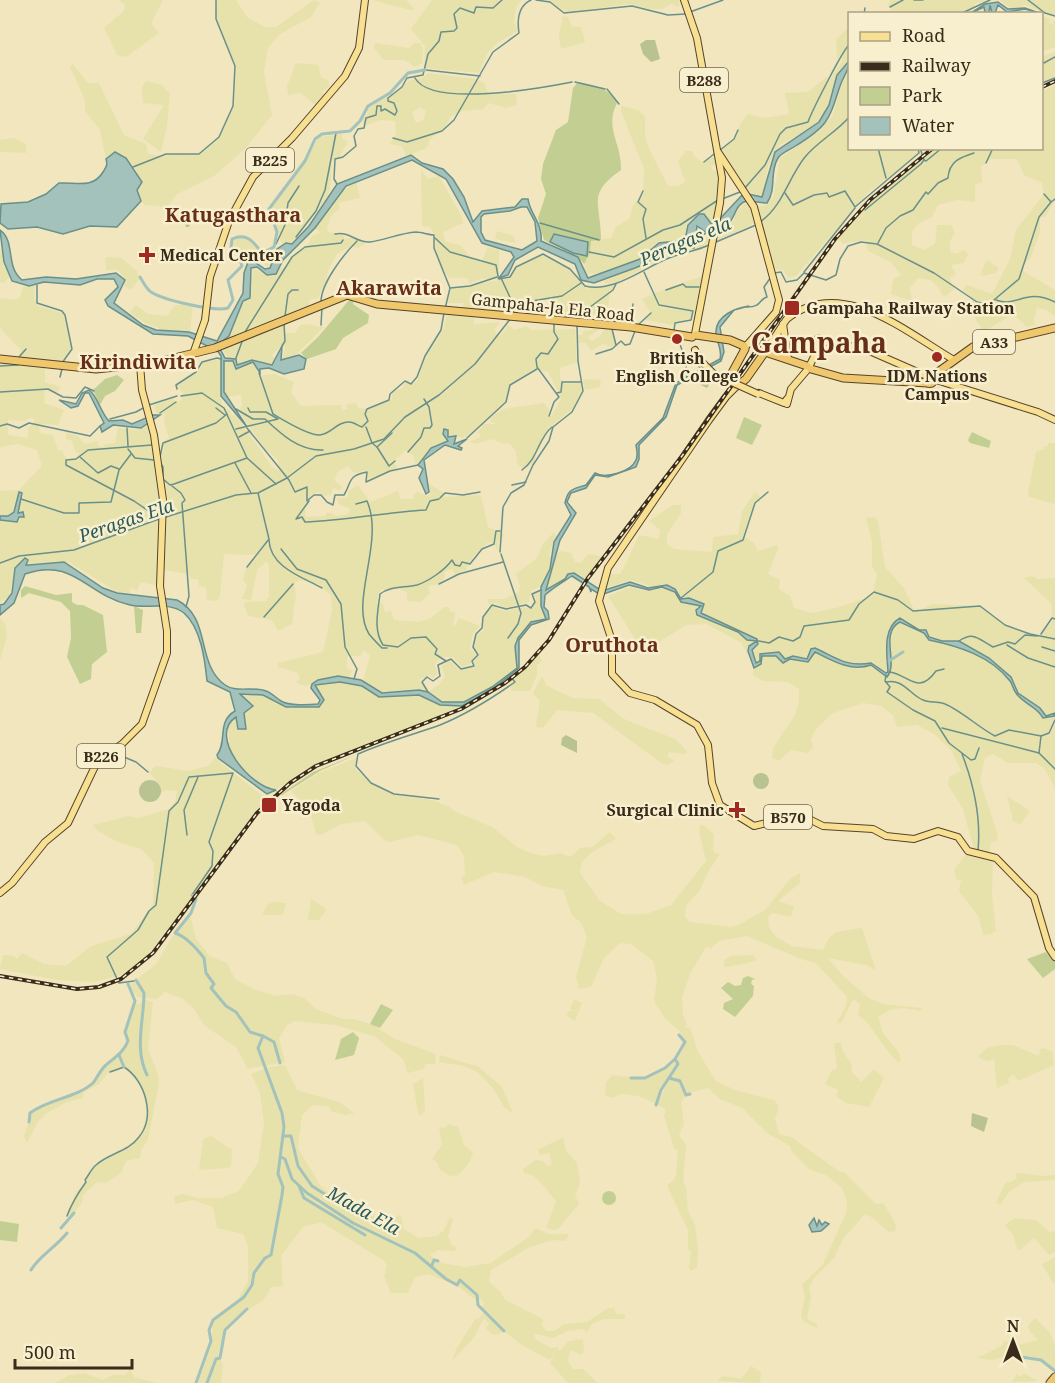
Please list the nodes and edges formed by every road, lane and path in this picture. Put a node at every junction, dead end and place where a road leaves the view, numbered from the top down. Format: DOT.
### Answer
graph roads {
  1 [pos="365,0"];
  2 [pos="684,0"];
  3 [pos="715,146"];
  4 [pos="786,321"];
  5 [pos="1055,328"];
  6 [pos="691,336"];
  7 [pos="745,346"];
  8 [pos="765,352"];
  9 [pos="193,354"];
  10 [pos="788,359"];
  11 [pos="0,360"];
  12 [pos="954,360"];
  13 [pos="140,364"];
  14 [pos="705,365"];
  15 [pos="810,367"];
  16 [pos="930,379"];
  17 [pos="728,380"];
  18 [pos="740,385"];
  19 [pos="1055,420"];
  20 [pos="0,894"];
  21 [pos="1055,957"];
  1 -- 9 [label="main road, B225"];
  2 -- 3 [label="main road, B288"];
  3 -- 6 [label="main road"];
  3 -- 7 [label="main road, B288"];
  4 -- 8 [label="main road"];
  4 -- 10 [label="main road"];
  4 -- 12 [label="main road"];
  5 -- 12 [label="highway, A33"];
  6 -- 7 [label="highway, Gampaha-Ja Ela Road"];
  6 -- 9 [label="highway, Gampaha-Ja Ela Road"];
  6 -- 14 [label="main road"];
  7 -- 17 [label="highway"];
  8 -- 10 [label="highway"];
  8 -- 18 [label="highway"];
  9 -- 13 [label="highway, Gampaha-Ja Ela Road"];
  10 -- 15 [label="highway"];
  11 -- 13 [label="highway, Gampaha-Ja Ela Road"];
  12 -- 16 [label="highway, A33"];
  13 -- 20 [label="main road, B226"];
  14 -- 15 [label="main road, bridge"];
  14 -- 17 [label="main road"];
  15 -- 16 [label="highway"];
  15 -- 16 [label="main road"];
  16 -- 19 [label="main road"];
  17 -- 18 [label="highway"];
  18 -- 21 [label="main road, B570"];
}
